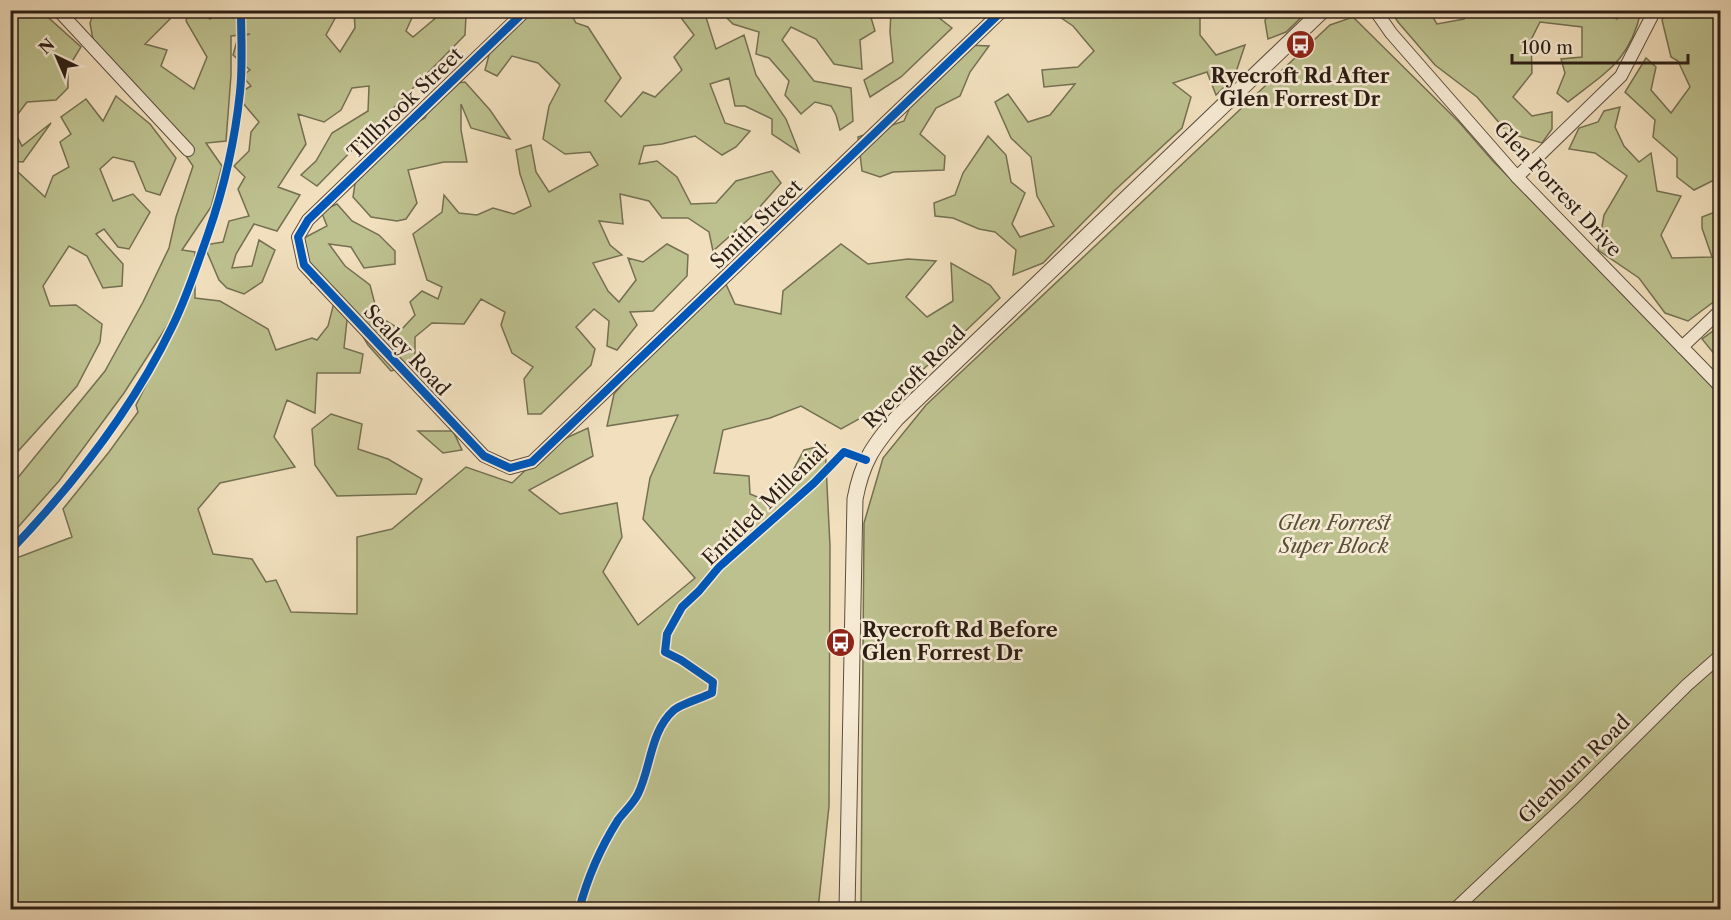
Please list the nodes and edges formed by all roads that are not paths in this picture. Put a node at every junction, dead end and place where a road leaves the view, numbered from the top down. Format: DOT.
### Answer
graph roads {
  1 [pos="58,10"];
  2 [pos="525,10"];
  3 [pos="1003,10"];
  4 [pos="1375,10"];
  5 [pos="1655,10"];
  6 [pos="1326,12"];
  7 [pos="188,150"];
  8 [pos="1517,177"];
  9 [pos="308,220"];
  10 [pos="1720,310"];
  11 [pos="1682,347"];
  12 [pos="1720,386"];
  13 [pos="532,462"];
  14 [pos="1720,656"];
  15 [pos="847,909"];
  16 [pos="1454,909"];
  1 -- 7 [label="street"];
  2 -- 9 [label="street, Tillbrook Street"];
  3 -- 13 [label="street, Smith Street"];
  4 -- 8 [label="street, Glen Forrest Drive"];
  5 -- 8 [label="street"];
  6 -- 15 [label="street, Ryecroft Road"];
  8 -- 11 [label="street, Glen Forrest Drive"];
  9 -- 13 [label="street, Sealey Road"];
  10 -- 11 [label="street"];
  11 -- 12 [label="street, Glen Forrest Drive"];
  14 -- 16 [label="street, Glenburn Road"];
}
